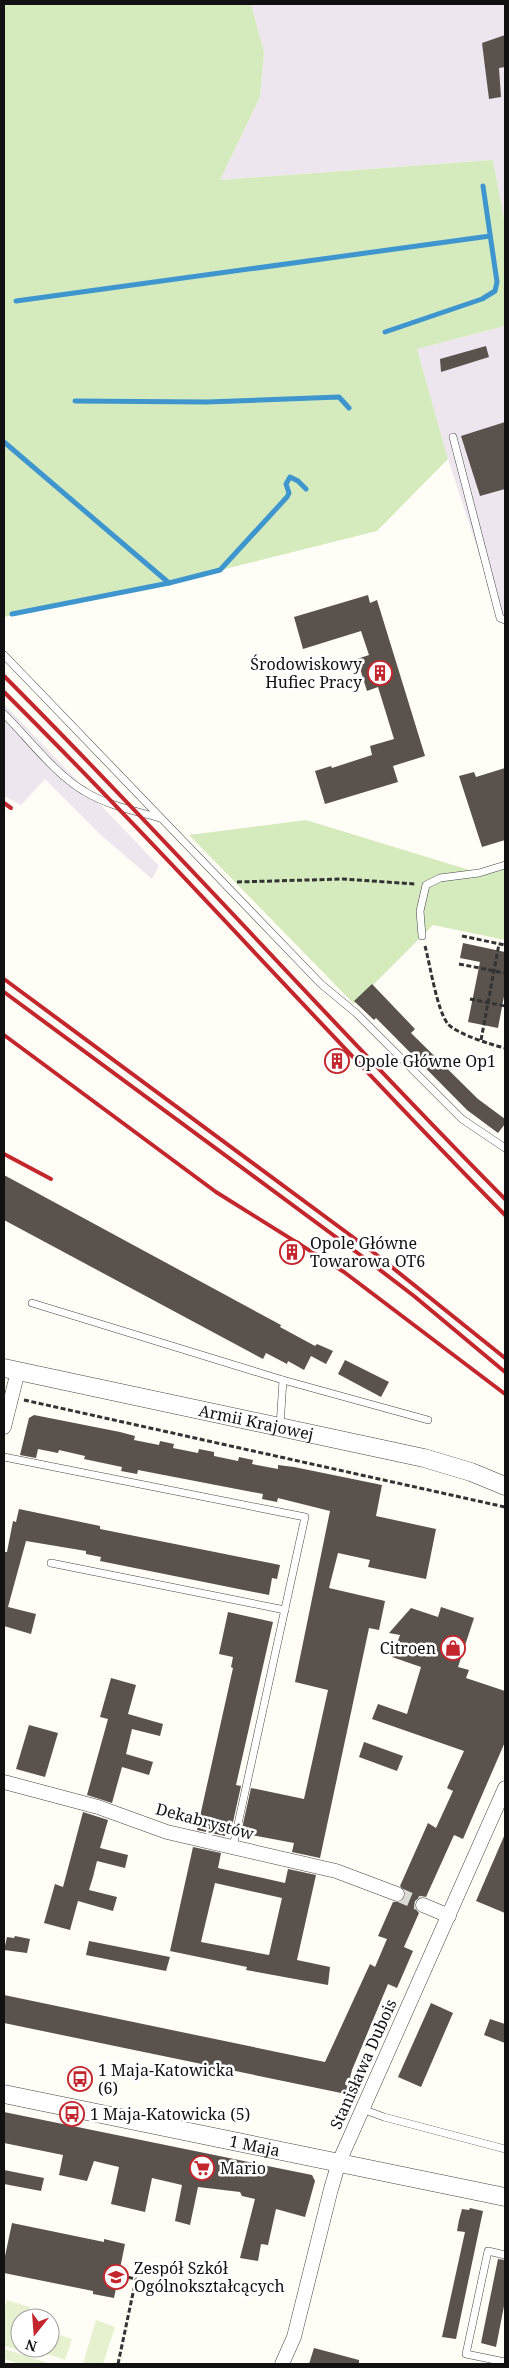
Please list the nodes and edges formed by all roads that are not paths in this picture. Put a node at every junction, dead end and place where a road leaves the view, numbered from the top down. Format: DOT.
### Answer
graph roads {
  1 [pos="453,437"];
  2 [pos="505,620"];
  3 [pos="4,655"];
  4 [pos="4,714"];
  5 [pos="160,818"];
  6 [pos="505,865"];
  7 [pos="422,936"];
  8 [pos="505,1148"];
  9 [pos="32,1303"];
  10 [pos="11,1370"];
  11 [pos="283,1380"];
  12 [pos="428,1420"];
  13 [pos="4,1428"];
  14 [pos="280,1428"];
  15 [pos="4,1457"];
  16 [pos="505,1486"];
  17 [pos="51,1563"];
  18 [pos="284,1610"];
  19 [pos="4,1782"];
  20 [pos="505,1788"];
  21 [pos="234,1847"];
  22 [pos="397,1894"];
  23 [pos="423,1905"];
  24 [pos="449,1916"];
  25 [pos="4,2094"];
  26 [pos="362,2109"];
  27 [pos="505,2149"];
  28 [pos="339,2162"];
  29 [pos="505,2197"];
  30 [pos="505,2255"];
  31 [pos="505,2362"];
  32 [pos="282,2364"];
  1 -- 2 [label="lane"];
  3 -- 5 [label="lane"];
  4 -- 5 [label="lane"];
  5 -- 8 [label="lane"];
  6 -- 7 [label="lane"];
  9 -- 11 [label="lane"];
  10 -- 13 [label="street"];
  10 -- 14 [label="street, Armii Krajowej"];
  11 -- 12 [label="lane"];
  11 -- 14 [label="lane"];
  14 -- 16 [label="street, Armii Krajowej"];
  15 -- 18 [label="lane"];
  17 -- 18 [label="lane"];
  18 -- 21 [label="lane"];
  19 -- 21 [label="street, Dekabrystów"];
  20 -- 24 [label="street, Stanisława Dubois"];
  21 -- 22 [label="street, Dekabrystów"];
  23 -- 24 [label="street"];
  24 -- 26 [label="street, Stanisława Dubois"];
  25 -- 28 [label="street, 1 Maja"];
  26 -- 27 [label="lane"];
  26 -- 28 [label="street, Stanisława Dubois"];
  28 -- 29 [label="street, 1 Maja"];
  28 -- 32 [label="street, Stanisława Dubois"];
  30 -- 31 [label="lane"];
}
